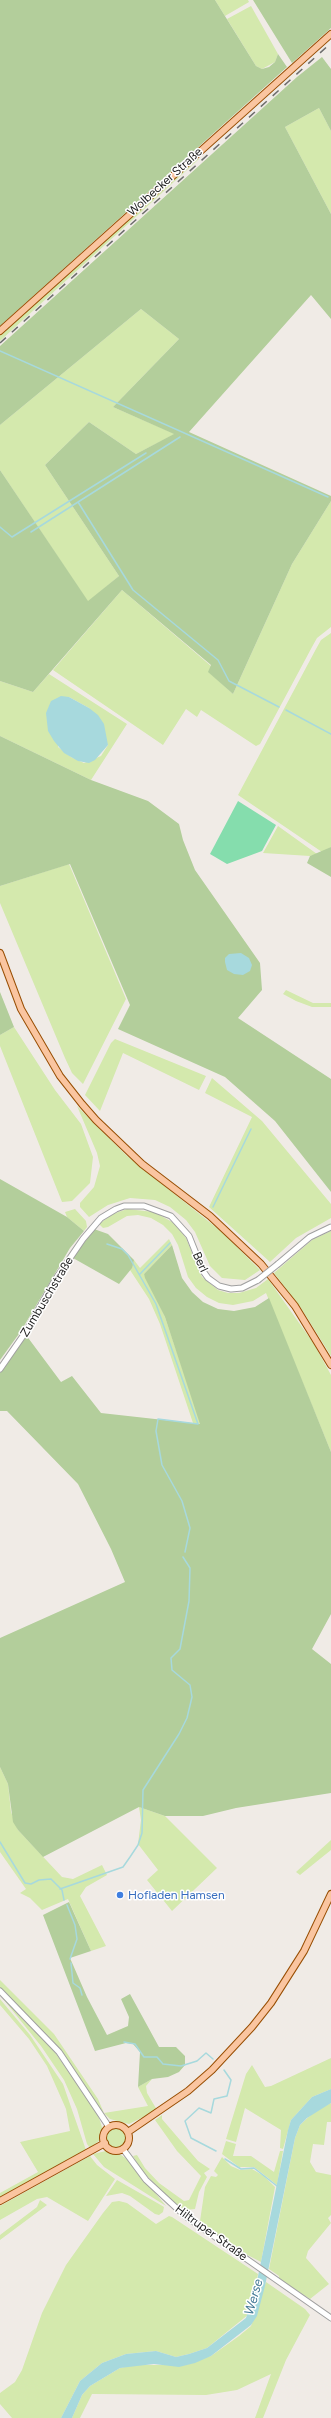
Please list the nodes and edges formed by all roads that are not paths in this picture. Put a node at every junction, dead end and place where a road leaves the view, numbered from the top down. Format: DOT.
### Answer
graph roads {
  1 [pos="331,34"];
  2 [pos="0,331"];
  3 [pos="0,953"];
  4 [pos="94,1225"];
  5 [pos="331,1227"];
  6 [pos="331,1365"];
  7 [pos="0,1369"];
  8 [pos="331,1894"];
  9 [pos="0,1991"];
  10 [pos="109,2127"];
  11 [pos="128,2132"];
  12 [pos="105,2143"];
  13 [pos="123,2149"];
  14 [pos="0,2201"];
  15 [pos="331,2318"];
  1 -- 2 [label="main road, Wolbecker Straße"];
  3 -- 6 [label="main road"];
  4 -- 5 [label="street, Berl, bridge"];
  4 -- 7 [label="street, Zumbuschstraße"];
  8 -- 11 [label="main road"];
  9 -- 10 [label="street"];
  10 -- 11 [label="main road"];
  10 -- 12 [label="main road"];
  11 -- 13 [label="main road"];
  12 -- 13 [label="main road"];
  12 -- 14 [label="main road"];
  13 -- 15 [label="street, Hiltruper Straße"];
}
